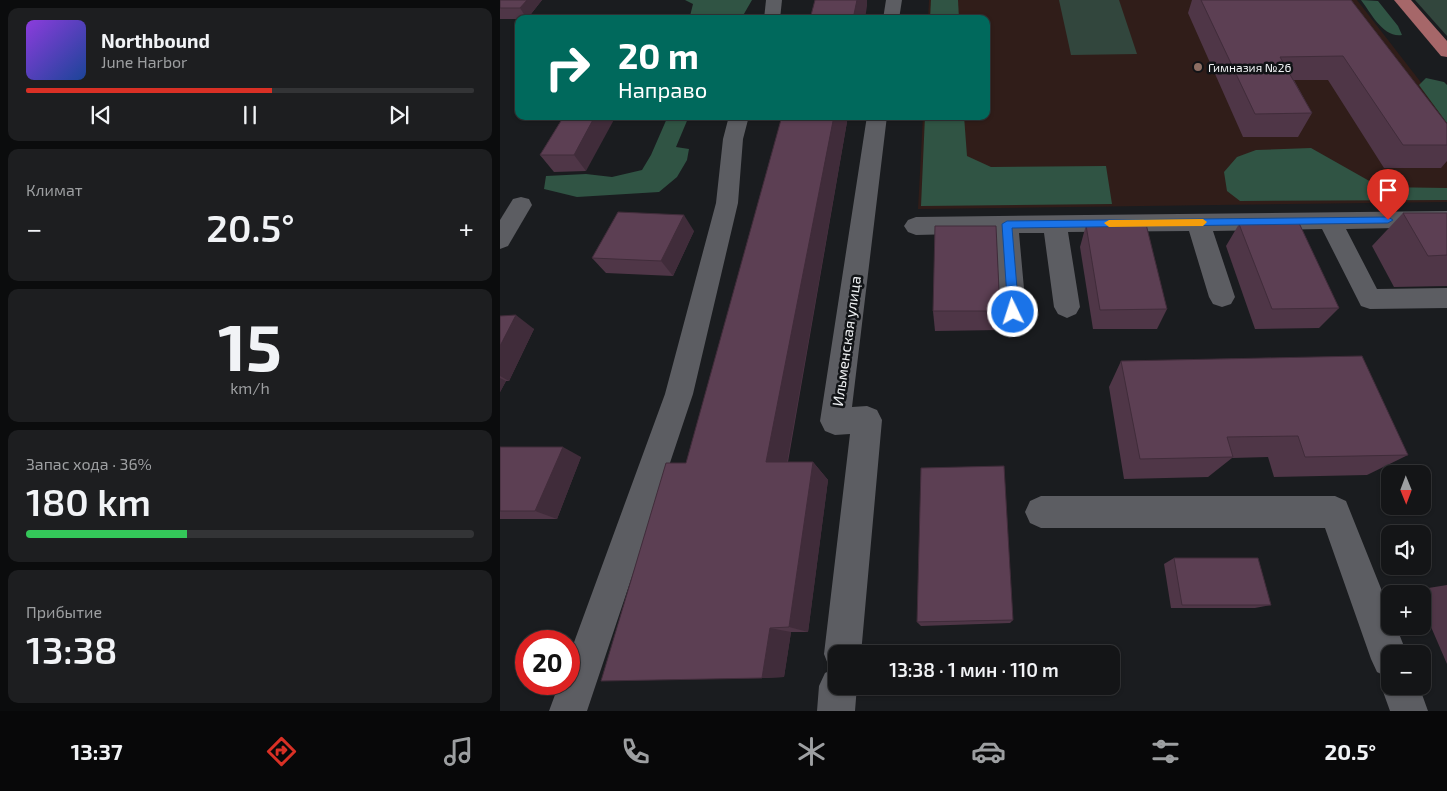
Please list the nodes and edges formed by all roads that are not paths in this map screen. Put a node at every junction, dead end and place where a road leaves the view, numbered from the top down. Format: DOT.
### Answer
graph roads {
  1 [pos="774,0"];
  2 [pos="894,0"];
  3 [pos="1402,0"];
  4 [pos="772,15"];
  5 [pos="892,15"];
  6 [pos="1447,52"];
  7 [pos="738,120"];
  8 [pos="877,120"];
  9 [pos="521,205"];
  10 [pos="1447,219"];
  11 [pos="1330,221"];
  12 [pos="1198,222"];
  13 [pos="1007,224"];
  14 [pos="1055,224"];
  15 [pos="916,226"];
  16 [pos="500,240"];
  17 [pos="1222,297"];
  18 [pos="1447,298"];
  19 [pos="1066,307"];
  20 [pos="1013,312"];
  21 [pos="1041,512"];
  22 [pos="843,645"];
  23 [pos="1385,645"];
  24 [pos="837,695"];
  25 [pos="1403,695"];
  26 [pos="568,711"];
  27 [pos="836,711"];
  28 [pos="1409,711"];
  1 -- 4 [label="street"];
  2 -- 5 [label="street"];
  3 -- 6 [label="main road"];
  7 -- 26 [label="street"];
  8 -- 22 [label="street, Ильменская улица"];
  9 -- 16 [label="street"];
  10 -- 11 [label="street"];
  11 -- 12 [label="street"];
  11 -- 18 [label="street"];
  12 -- 14 [label="street"];
  12 -- 17 [label="street"];
  13 -- 14 [label="street"];
  13 -- 15 [label="street"];
  13 -- 20 [label="street"];
  14 -- 19 [label="street"];
  21 -- 23 [label="street"];
  24 -- 27 [label="street"];
  25 -- 28 [label="street"];
}
